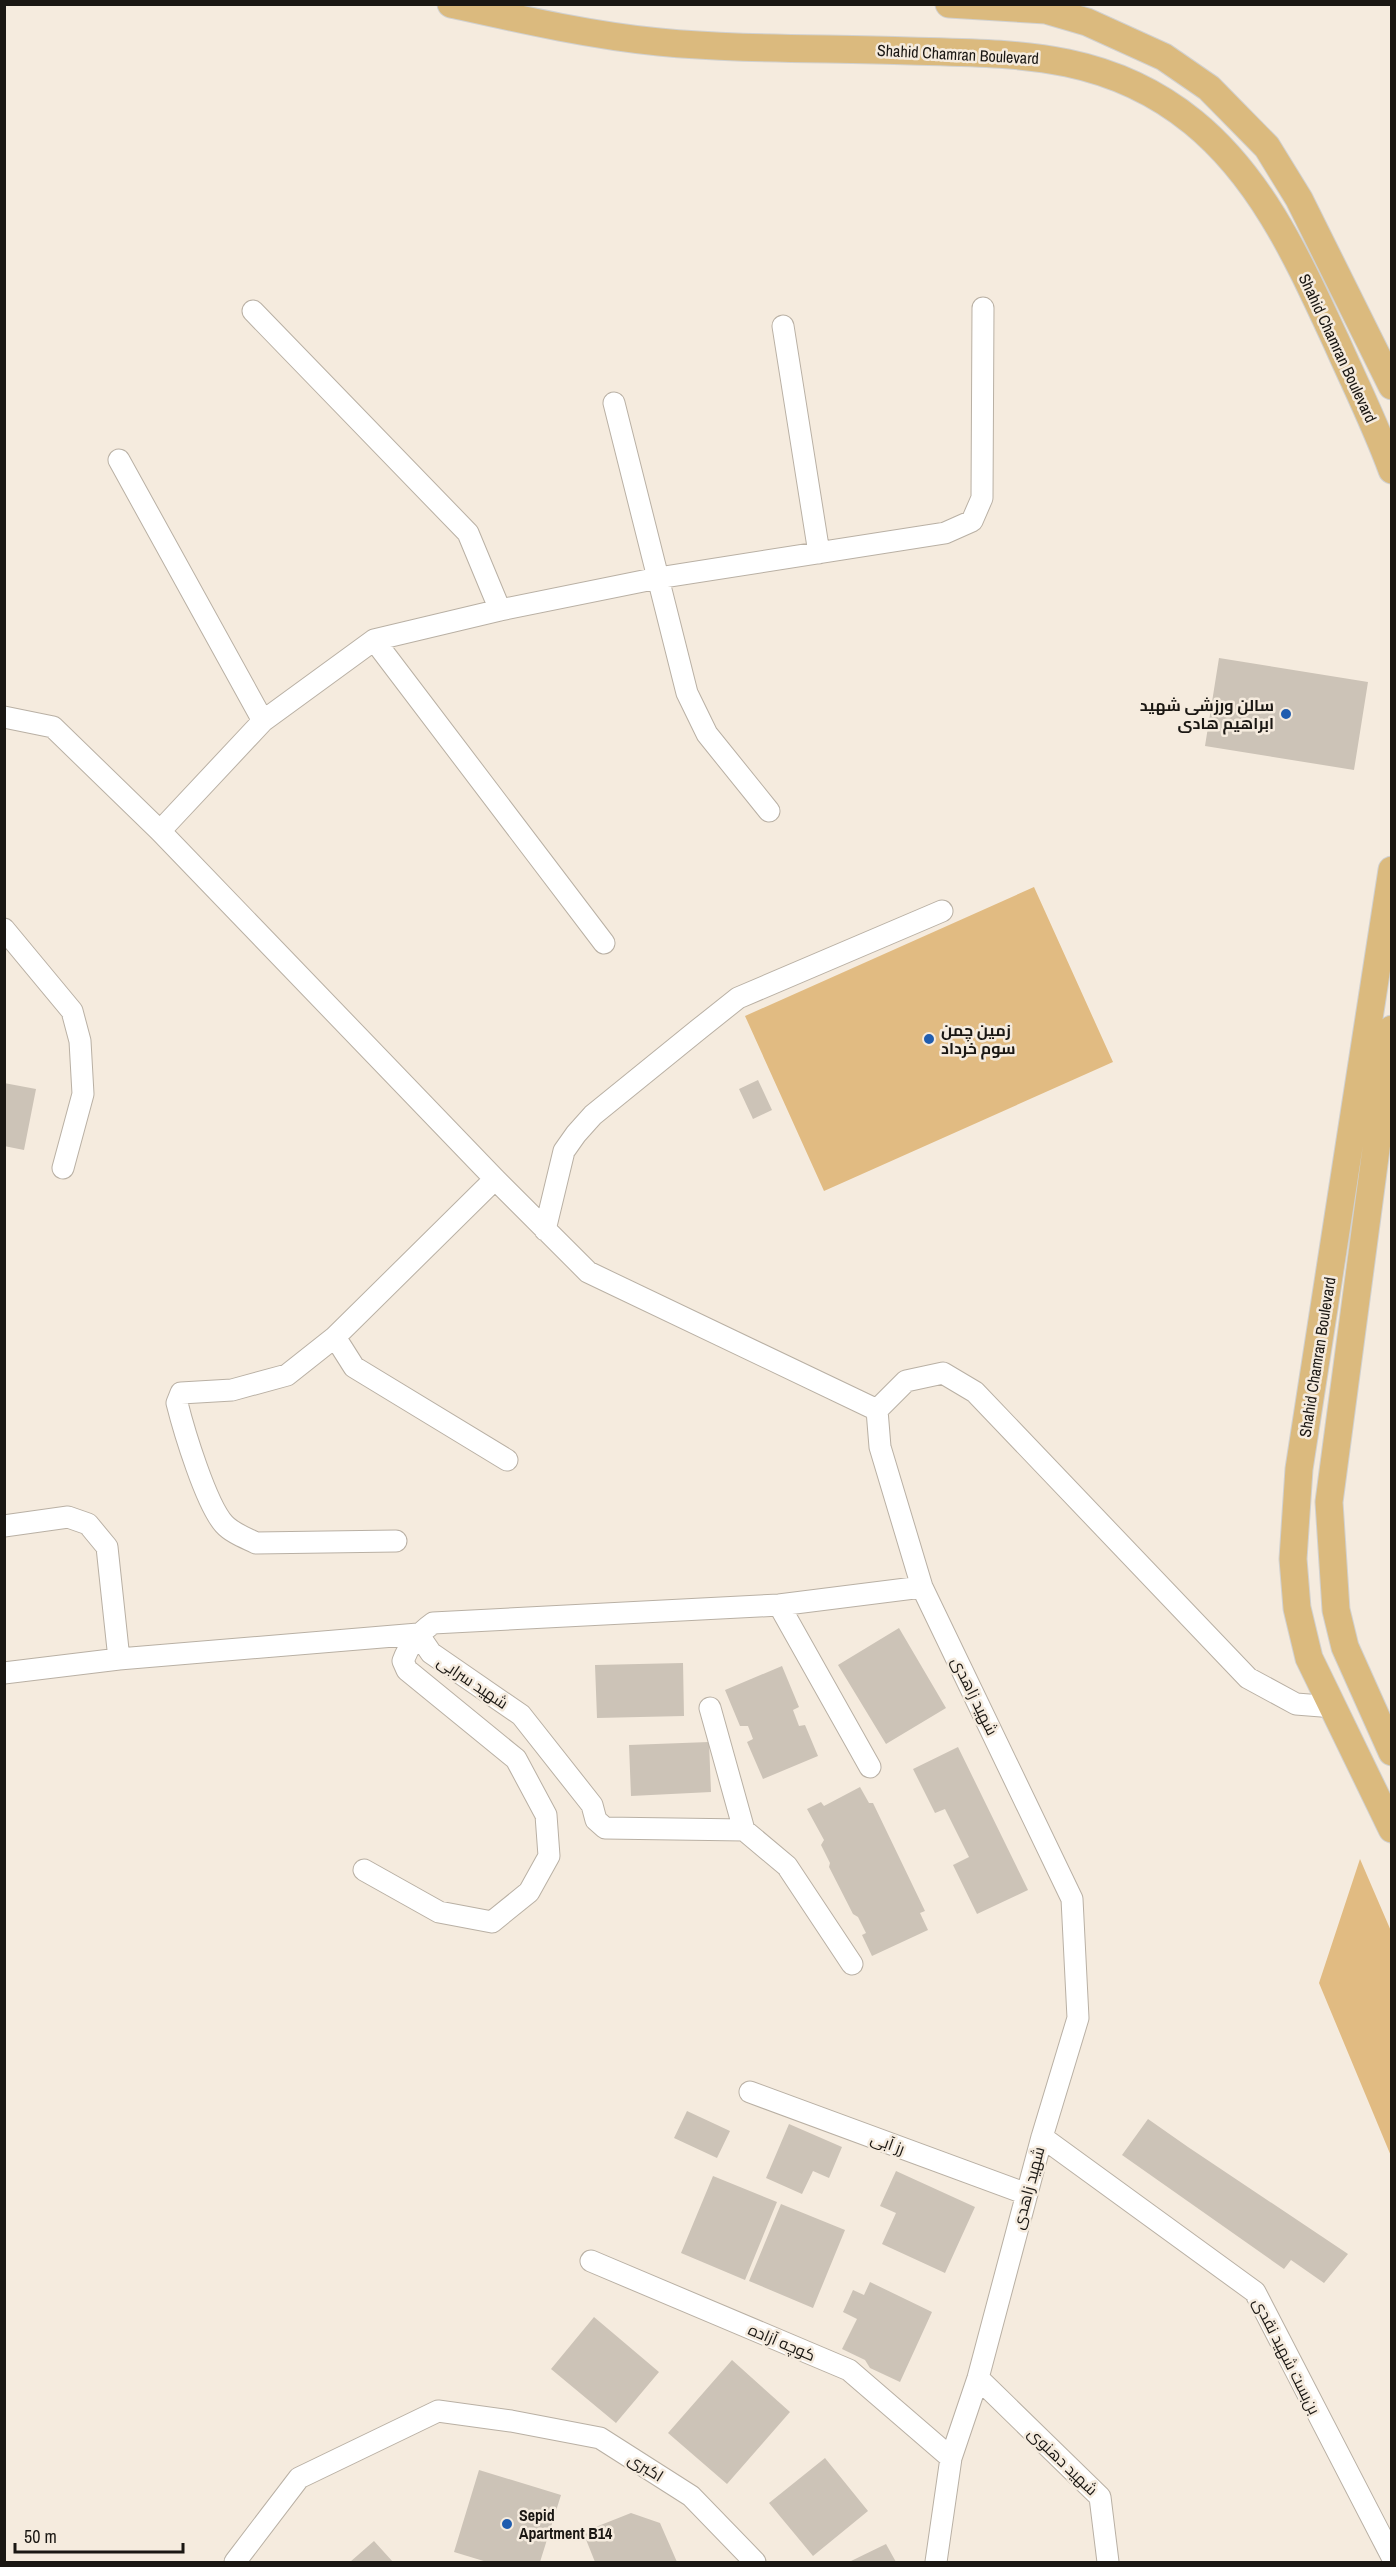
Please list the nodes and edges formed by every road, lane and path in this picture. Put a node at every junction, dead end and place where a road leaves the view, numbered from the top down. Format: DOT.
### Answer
graph roads {
  1 [pos="451,4"];
  2 [pos="949,4"];
  3 [pos="983,308"];
  4 [pos="254,311"];
  5 [pos="783,326"];
  6 [pos="1392,387"];
  7 [pos="614,404"];
  8 [pos="119,460"];
  9 [pos="1392,470"];
  10 [pos="819,553"];
  11 [pos="658,578"];
  12 [pos="500,610"];
  13 [pos="375,640"];
  14 [pos="4,717"];
  15 [pos="262,721"];
  16 [pos="769,811"];
  17 [pos="160,831"];
  18 [pos="1392,870"];
  19 [pos="942,911"];
  20 [pos="4,929"];
  21 [pos="604,943"];
  22 [pos="1392,1029"];
  23 [pos="63,1168"];
  24 [pos="495,1179"];
  25 [pos="545,1230"];
  26 [pos="335,1337"];
  27 [pos="877,1410"];
  28 [pos="507,1460"];
  29 [pos="4,1526"];
  30 [pos="396,1541"];
  31 [pos="922,1587"];
  32 [pos="779,1605"];
  33 [pos="418,1634"];
  34 [pos="119,1659"];
  35 [pos="4,1674"];
  36 [pos="1364,1691"];
  37 [pos="1334,1707"];
  38 [pos="710,1708"];
  39 [pos="1392,1752"];
  40 [pos="870,1767"];
  41 [pos="1392,1829"];
  42 [pos="744,1830"];
  43 [pos="364,1870"];
  44 [pos="852,1964"];
  45 [pos="750,2092"];
  46 [pos="1042,2137"];
  47 [pos="1027,2193"];
  48 [pos="591,2261"];
  49 [pos="978,2378"];
  50 [pos="951,2458"];
  51 [pos="1392,2557"];
  52 [pos="235,2562"];
  53 [pos="755,2562"];
  54 [pos="936,2562"];
  55 [pos="1108,2562"];
  1 -- 9 [label="main road, Shahid Chamran Boulevard"];
  2 -- 6 [label="main road, Shahid Chamran Boulevard"];
  3 -- 10 [label="street"];
  4 -- 12 [label="street"];
  5 -- 10 [label="street"];
  7 -- 11 [label="street"];
  8 -- 15 [label="street"];
  10 -- 11 [label="street"];
  11 -- 12 [label="street"];
  11 -- 16 [label="street"];
  12 -- 13 [label="street"];
  13 -- 15 [label="street"];
  13 -- 21 [label="street"];
  14 -- 17 [label="street"];
  15 -- 17 [label="street"];
  17 -- 24 [label="street"];
  18 -- 37 [label="main road, Shahid Chamran Boulevard"];
  19 -- 25 [label="street"];
  20 -- 23 [label="street"];
  22 -- 36 [label="main road, Shahid Chamran Boulevard"];
  24 -- 25 [label="street"];
  24 -- 26 [label="street"];
  25 -- 27 [label="street"];
  26 -- 28 [label="street"];
  26 -- 30 [label="street"];
  27 -- 31 [label="street, شهید زاهدی"];
  27 -- 37 [label="street"];
  29 -- 34 [label="street"];
  31 -- 32 [label="street"];
  31 -- 46 [label="street, شهید زاهدی"];
  32 -- 33 [label="street"];
  32 -- 40 [label="street"];
  33 -- 34 [label="street"];
  33 -- 42 [label="street, شهید سرابی"];
  33 -- 43 [label="street"];
  34 -- 35 [label="street"];
  36 -- 37 [label="main road"];
  36 -- 39 [label="main road, Shahid Chamran Boulevard"];
  37 -- 41 [label="main road, Shahid Chamran Boulevard"];
  38 -- 42 [label="street"];
  42 -- 44 [label="street"];
  45 -- 47 [label="street, رز آبی"];
  46 -- 47 [label="street, شهید زاهدی"];
  46 -- 51 [label="street, بن‌بست شهید نقدی"];
  47 -- 49 [label="street, شهید زاهدی"];
  48 -- 50 [label="street, کوچه آزاده"];
  49 -- 50 [label="street, شهید زاهدی"];
  49 -- 55 [label="street, شهید دهنوی"];
  50 -- 54 [label="street, شهید زاهدی"];
  52 -- 53 [label="street, اکبری"];
}
